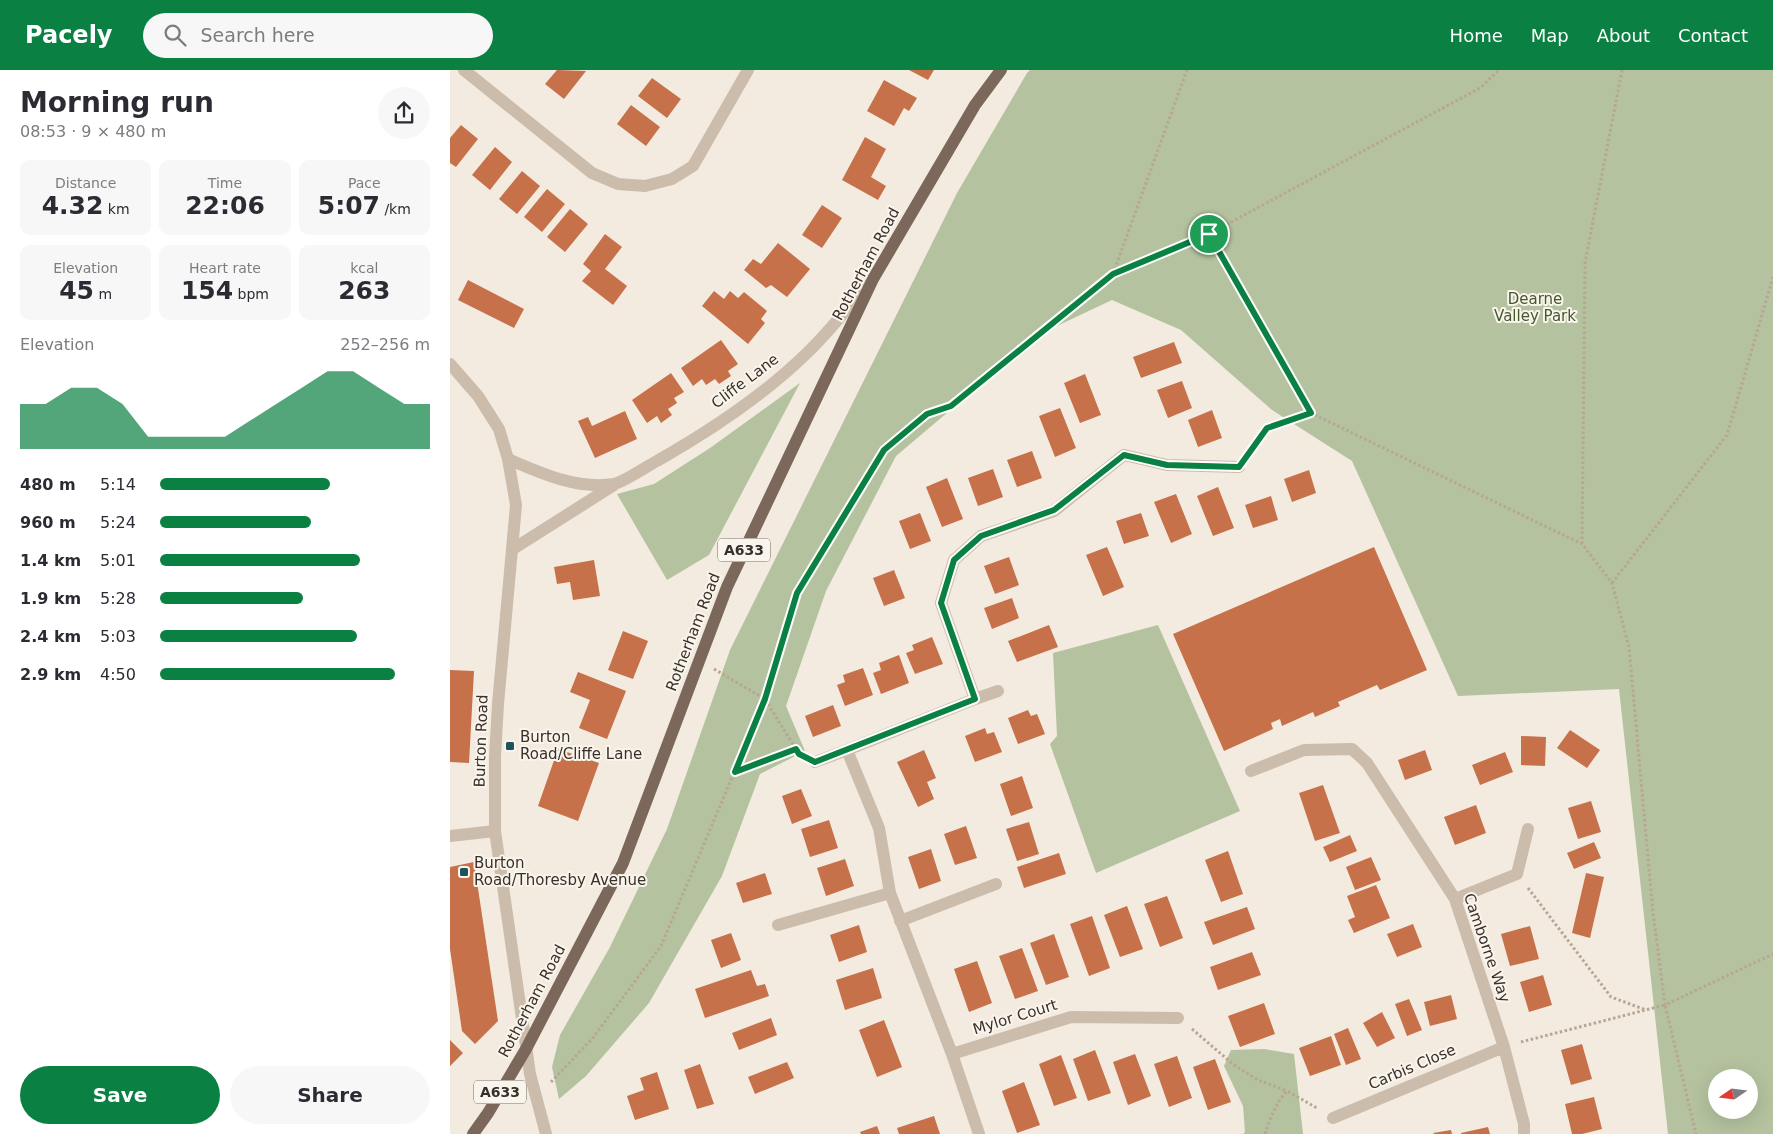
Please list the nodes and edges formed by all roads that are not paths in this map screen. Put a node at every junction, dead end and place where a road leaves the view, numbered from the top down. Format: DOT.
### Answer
graph roads {
  1 [pos="464,70"];
  2 [pos="748,70"];
  3 [pos="1001,70"];
  4 [pos="873,279"];
  5 [pos="450,364"];
  6 [pos="508,459"];
  7 [pos="1239,467"];
  8 [pos="616,484"];
  9 [pos="513,548"];
  10 [pos="998,691"];
  11 [pos="975,699"];
  12 [pos="847,750"];
  13 [pos="815,762"];
  14 [pos="1251,772"];
  15 [pos="1528,829"];
  16 [pos="495,831"];
  17 [pos="450,836"];
  18 [pos="996,884"];
  19 [pos="890,893"];
  20 [pos="1455,899"];
  21 [pos="900,921"];
  22 [pos="778,925"];
  23 [pos="1178,1018"];
  24 [pos="1504,1047"];
  25 [pos="526,1050"];
  26 [pos="952,1054"];
  27 [pos="1333,1118"];
  28 [pos="473,1134"];
  29 [pos="546,1134"];
  30 [pos="979,1134"];
  31 [pos="1524,1134"];
  1 -- 2 [label="street"];
  3 -- 4 [label="main road, Rotherham Road / A633"];
  4 -- 8 [label="street, Cliffe Lane"];
  4 -- 25 [label="main road, Rotherham Road / A633"];
  5 -- 6 [label="street, Burton Road"];
  6 -- 8 [label="street"];
  6 -- 9 [label="street, Burton Road"];
  7 -- 11 [label="street"];
  8 -- 9 [label="street, Cliffe Lane"];
  9 -- 16 [label="street, Burton Road"];
  10 -- 11 [label="street"];
  11 -- 12 [label="street"];
  12 -- 13 [label="street"];
  12 -- 19 [label="street"];
  14 -- 20 [label="street, Camborne Way"];
  15 -- 20 [label="street"];
  16 -- 17 [label="street"];
  16 -- 25 [label="street, Burton Road"];
  18 -- 21 [label="street"];
  19 -- 21 [label="street"];
  19 -- 22 [label="street"];
  20 -- 24 [label="street, Camborne Way"];
  21 -- 26 [label="street"];
  23 -- 26 [label="street, Mylor Court"];
  24 -- 27 [label="street, Carbis Close"];
  24 -- 31 [label="street, Camborne Way"];
  25 -- 28 [label="main road, Rotherham Road / A633"];
  25 -- 29 [label="street, Burton Road"];
  26 -- 30 [label="street"];
}
